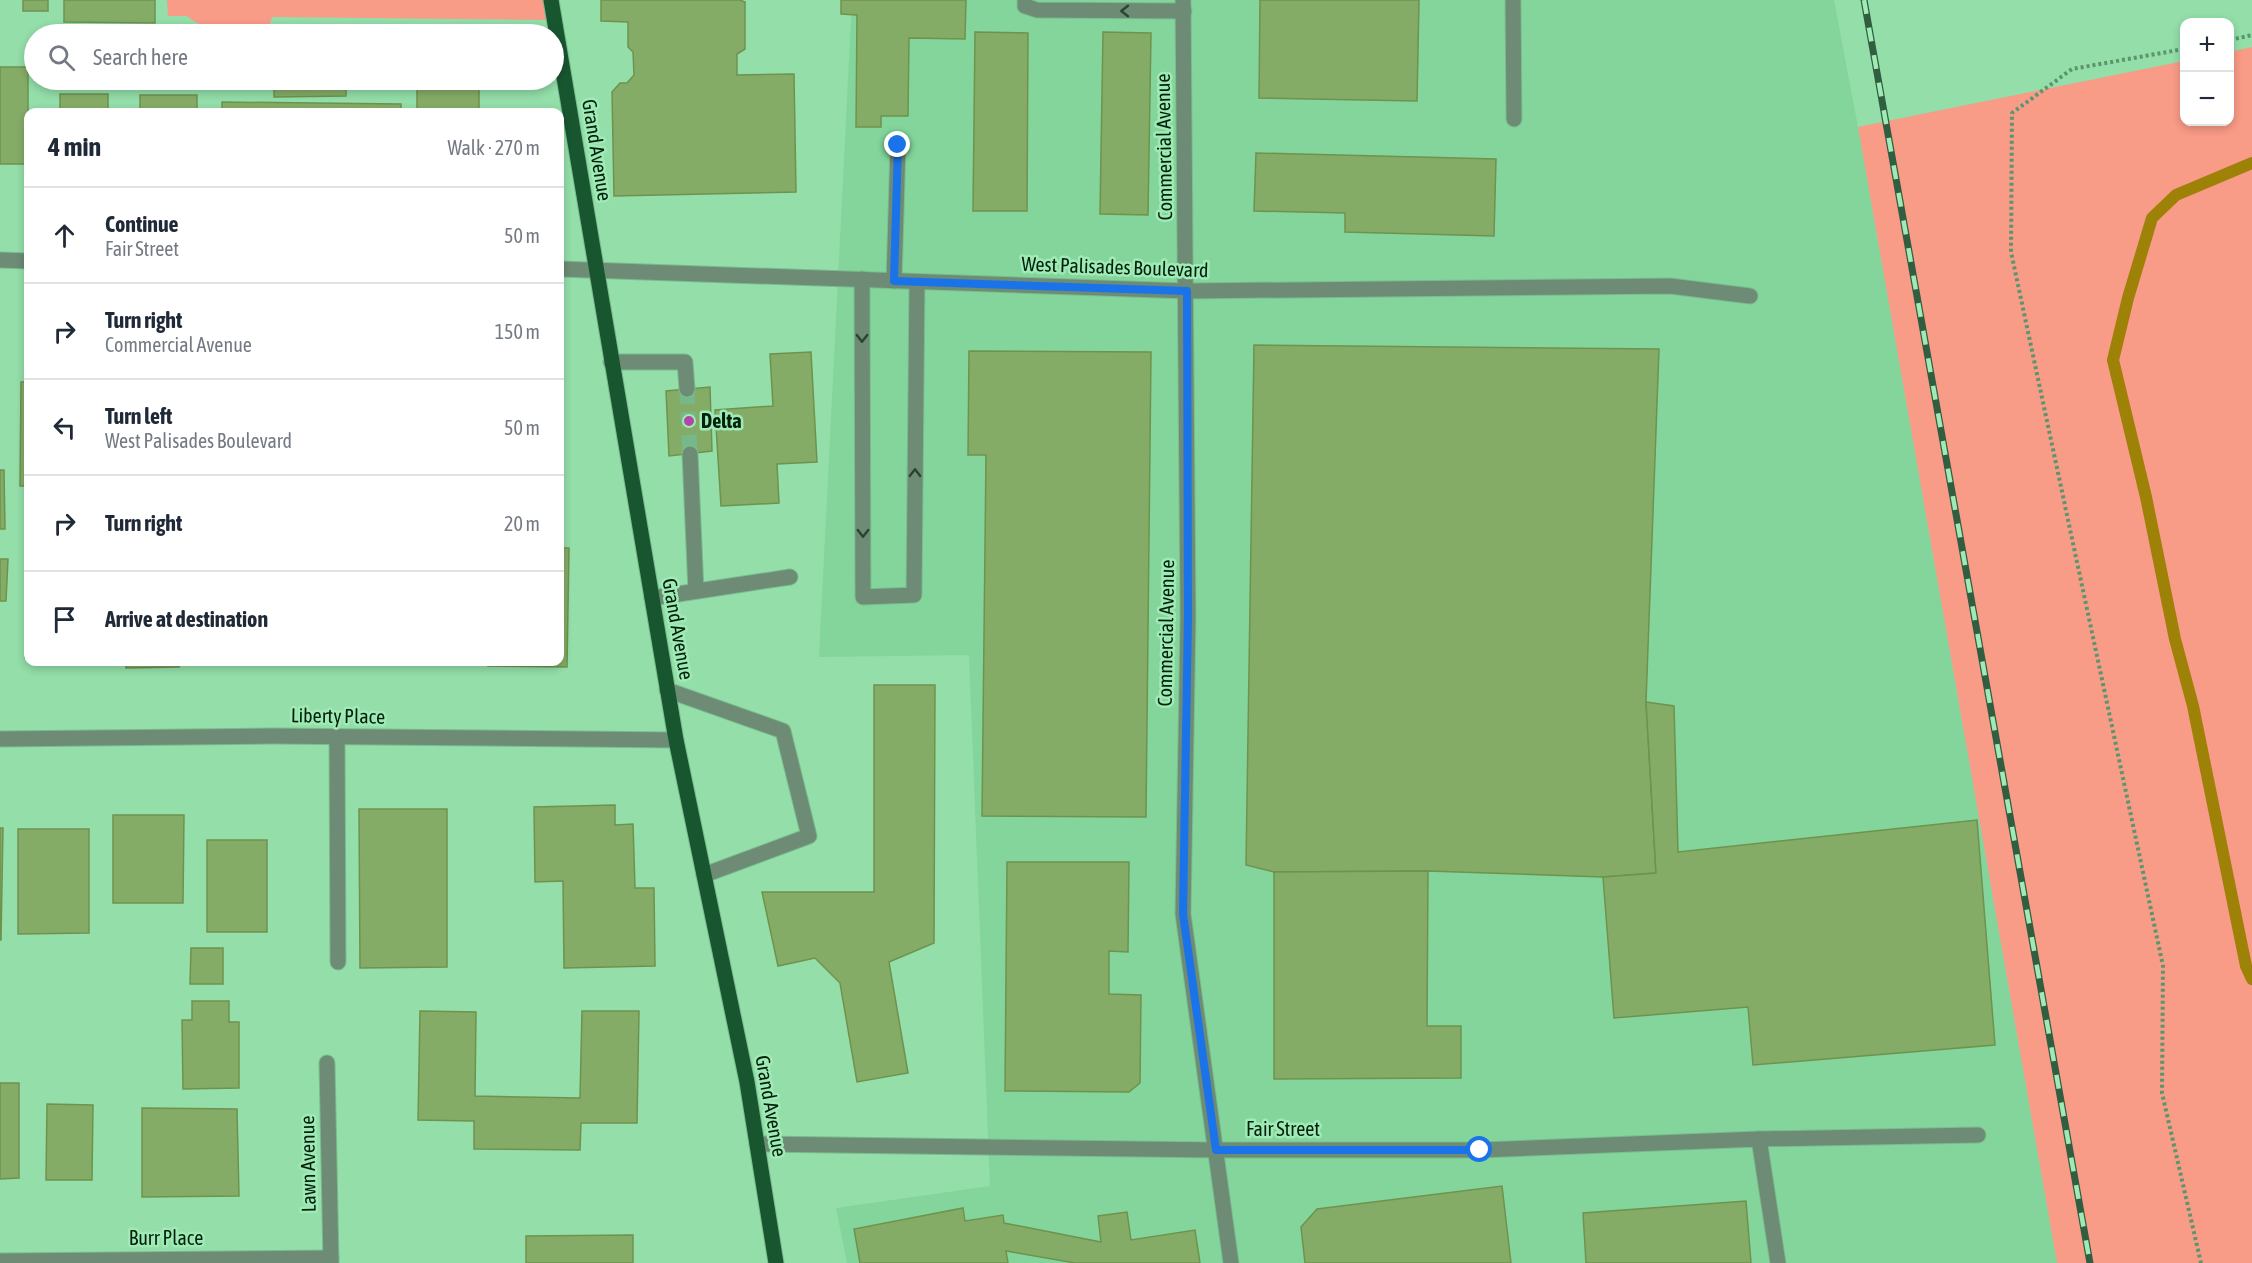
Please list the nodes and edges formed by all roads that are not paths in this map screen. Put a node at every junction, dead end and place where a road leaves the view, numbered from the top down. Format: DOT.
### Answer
graph roads {
  1 [pos="551,0"];
  2 [pos="1025,0"];
  3 [pos="1513,0"];
  4 [pos="1183,5"];
  5 [pos="555,24"];
  6 [pos="564,78"];
  7 [pos="1514,119"];
  8 [pos="898,145"];
  9 [pos="0,261"];
  10 [pos="24,261"];
  11 [pos="564,269"];
  12 [pos="596,269"];
  13 [pos="862,279"];
  14 [pos="894,281"];
  15 [pos="917,282"];
  16 [pos="1187,291"];
  17 [pos="1750,296"];
  18 [pos="611,362"];
  19 [pos="687,389"];
  20 [pos="690,454"];
  21 [pos="790,577"];
  22 [pos="696,591"];
  23 [pos="652,598"];
  24 [pos="667,690"];
  25 [pos="337,737"];
  26 [pos="0,739"];
  27 [pos="676,740"];
  28 [pos="704,875"];
  29 [pos="338,962"];
  30 [pos="327,1063"];
  31 [pos="1978,1135"];
  32 [pos="1759,1139"];
  33 [pos="757,1144"];
  34 [pos="1216,1150"];
  35 [pos="0,1260"];
  36 [pos="331,1260"];
  37 [pos="776,1263"];
  38 [pos="1231,1263"];
  39 [pos="1778,1263"];
  1 -- 5 [label="main road, Grand Avenue"];
  4 -- 2 [label="street, one-way"];
  3 -- 7 [label="street"];
  4 -- 16 [label="street, Commercial Avenue"];
  6 -- 12 [label="main road, Grand Avenue"];
  8 -- 14 [label="street"];
  9 -- 10 [label="street"];
  11 -- 12 [label="street, West Palisades Boulevard"];
  12 -- 13 [label="street, West Palisades Boulevard"];
  12 -- 18 [label="main road, Grand Avenue"];
  13 -- 14 [label="street, West Palisades Boulevard"];
  13 -- 15 [label="street, one-way"];
  14 -- 15 [label="street, West Palisades Boulevard"];
  15 -- 16 [label="street, West Palisades Boulevard"];
  16 -- 17 [label="street, West Palisades Boulevard"];
  16 -- 34 [label="street, Commercial Avenue"];
  18 -- 19 [label="street"];
  18 -- 23 [label="main road, Grand Avenue"];
  20 -- 22 [label="street"];
  21 -- 22 [label="street"];
  22 -- 23 [label="street"];
  23 -- 24 [label="main road, Grand Avenue"];
  24 -- 27 [label="main road, Grand Avenue"];
  24 -- 28 [label="street"];
  25 -- 26 [label="street, Liberty Place"];
  25 -- 27 [label="street, Liberty Place"];
  25 -- 29 [label="street"];
  27 -- 28 [label="main road, Grand Avenue"];
  28 -- 33 [label="main road, Grand Avenue"];
  30 -- 36 [label="street, Lawn Avenue"];
  31 -- 32 [label="street, Fair Street"];
  32 -- 34 [label="street, Fair Street"];
  32 -- 39 [label="street"];
  33 -- 34 [label="street, Fair Street"];
  33 -- 37 [label="main road, Grand Avenue"];
  34 -- 38 [label="street, Commercial Avenue"];
  35 -- 36 [label="street, Burr Place"];
}
